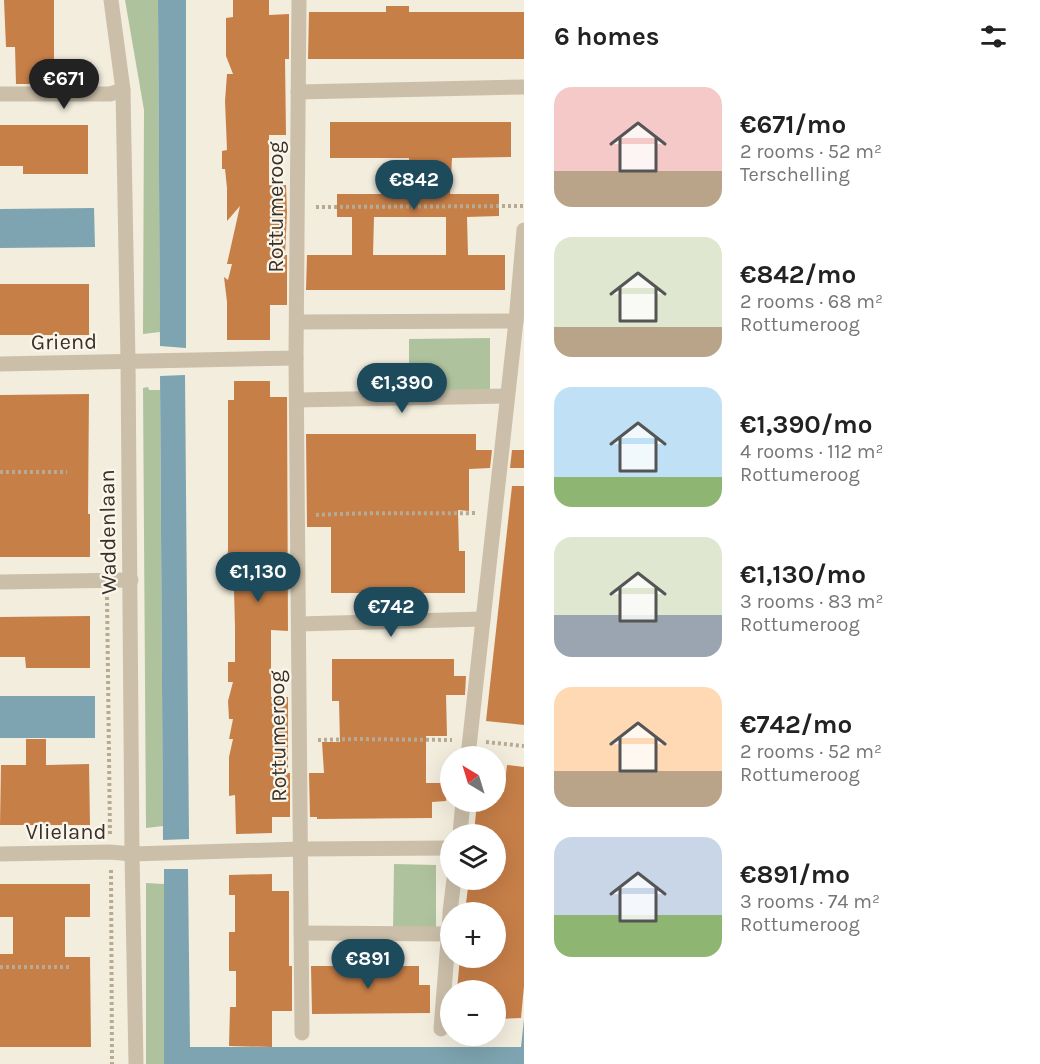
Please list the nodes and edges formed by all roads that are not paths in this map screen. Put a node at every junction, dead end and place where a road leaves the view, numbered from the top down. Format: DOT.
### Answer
graph roads {
  1 [pos="111,0"];
  2 [pos="299,0"];
  3 [pos="524,87"];
  4 [pos="123,90"];
  5 [pos="298,92"];
  6 [pos="0,94"];
  7 [pos="524,230"];
  8 [pos="516,321"];
  9 [pos="297,322"];
  10 [pos="296,358"];
  11 [pos="128,361"];
  12 [pos="0,364"];
  13 [pos="507,396"];
  14 [pos="297,400"];
  15 [pos="130,580"];
  16 [pos="0,582"];
  17 [pos="483,619"];
  18 [pos="299,624"];
  19 [pos="469,746"];
  20 [pos="440,848"];
  21 [pos="301,849"];
  22 [pos="0,854"];
  23 [pos="132,854"];
  24 [pos="301,933"];
  25 [pos="440,934"];
  26 [pos="302,1032"];
  27 [pos="136,1064"];
  1 -- 4 [label="street, Waddenlaan"];
  2 -- 5 [label="street, Rottumeroog"];
  3 -- 5 [label="street"];
  4 -- 6 [label="street"];
  4 -- 11 [label="street, Waddenlaan"];
  5 -- 9 [label="street, Rottumeroog"];
  7 -- 8 [label="street"];
  8 -- 9 [label="street"];
  8 -- 13 [label="street"];
  9 -- 10 [label="street, Rottumeroog"];
  10 -- 11 [label="street"];
  10 -- 14 [label="street, Rottumeroog"];
  11 -- 12 [label="street, Griend"];
  11 -- 15 [label="street, Waddenlaan"];
  13 -- 14 [label="street"];
  13 -- 17 [label="street"];
  14 -- 18 [label="street, Rottumeroog"];
  15 -- 16 [label="street"];
  15 -- 23 [label="street, Waddenlaan"];
  17 -- 18 [label="street"];
  17 -- 19 [label="street"];
  18 -- 21 [label="street, Rottumeroog"];
  20 -- 21 [label="street"];
  21 -- 23 [label="street"];
  21 -- 24 [label="street, Rottumeroog"];
  22 -- 23 [label="street, Vlieland"];
  23 -- 27 [label="street, Waddenlaan"];
  24 -- 25 [label="street"];
  24 -- 26 [label="street, Rottumeroog"];
}
